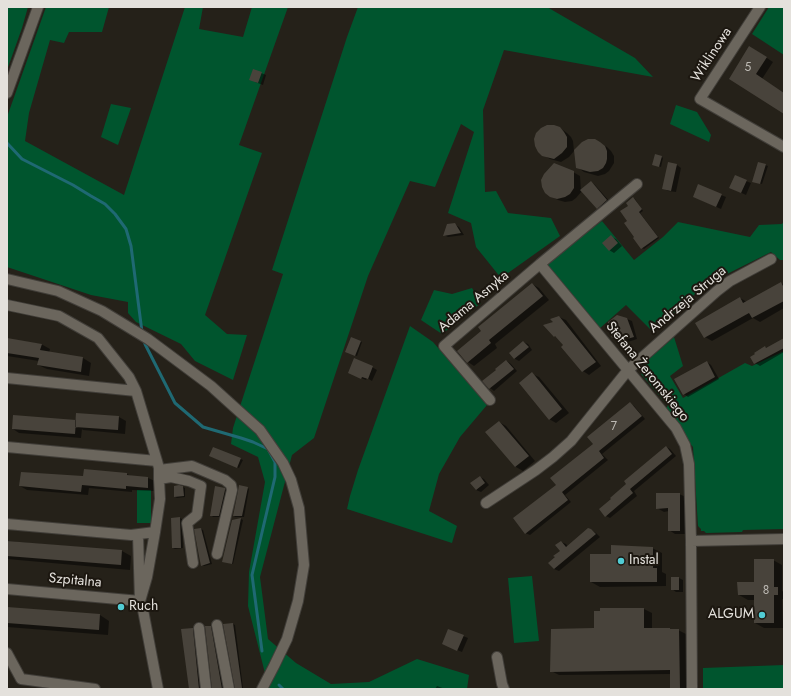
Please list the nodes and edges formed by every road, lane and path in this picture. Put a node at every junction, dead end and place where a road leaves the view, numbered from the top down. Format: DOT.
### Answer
graph roads {
  1 [pos="38,7"];
  2 [pos="760,7"];
  3 [pos="7,93"];
  4 [pos="784,147"];
  5 [pos="636,184"];
  6 [pos="772,260"];
  7 [pos="540,264"];
  8 [pos="7,279"];
  9 [pos="7,305"];
  10 [pos="628,370"];
  11 [pos="7,378"];
  12 [pos="136,391"];
  13 [pos="490,400"];
  14 [pos="7,447"];
  15 [pos="158,470"];
  16 [pos="486,503"];
  17 [pos="7,524"];
  18 [pos="155,532"];
  19 [pos="138,535"];
  20 [pos="784,539"];
  21 [pos="691,541"];
  22 [pos="217,554"];
  23 [pos="193,563"];
  24 [pos="7,589"];
  25 [pos="140,601"];
  26 [pos="216,625"];
  27 [pos="199,628"];
  28 [pos="7,653"];
  29 [pos="497,657"];
  30 [pos="95,689"];
  31 [pos="158,689"];
  32 [pos="206,689"];
  33 [pos="229,689"];
  34 [pos="262,689"];
  35 [pos="504,689"];
  36 [pos="692,689"];
  1 -- 3 [label="street"];
  2 -- 4 [label="street, Wiklinowa"];
  5 -- 7 [label="street"];
  6 -- 10 [label="street, Andrzeja Struga"];
  7 -- 10 [label="street, Stefana Żeromskiego"];
  7 -- 13 [label="street, Adama Asnyka"];
  8 -- 34 [label="street"];
  9 -- 12 [label="street"];
  10 -- 16 [label="street, Andrzeja Struga"];
  10 -- 21 [label="street, Stefana Żeromskiego"];
  11 -- 12 [label="street"];
  12 -- 15 [label="street"];
  14 -- 15 [label="street"];
  15 -- 18 [label="street"];
  15 -- 22 [label="street"];
  15 -- 23 [label="street"];
  17 -- 19 [label="street"];
  18 -- 19 [label="street"];
  18 -- 25 [label="street"];
  19 -- 25 [label="street"];
  20 -- 21 [label="street"];
  21 -- 36 [label="street, Stefana Żeromskiego"];
  24 -- 25 [label="street, Szpitalna"];
  25 -- 31 [label="street"];
  26 -- 33 [label="street"];
  27 -- 32 [label="street"];
  28 -- 30 [label="street"];
  29 -- 35 [label="street"];
}
